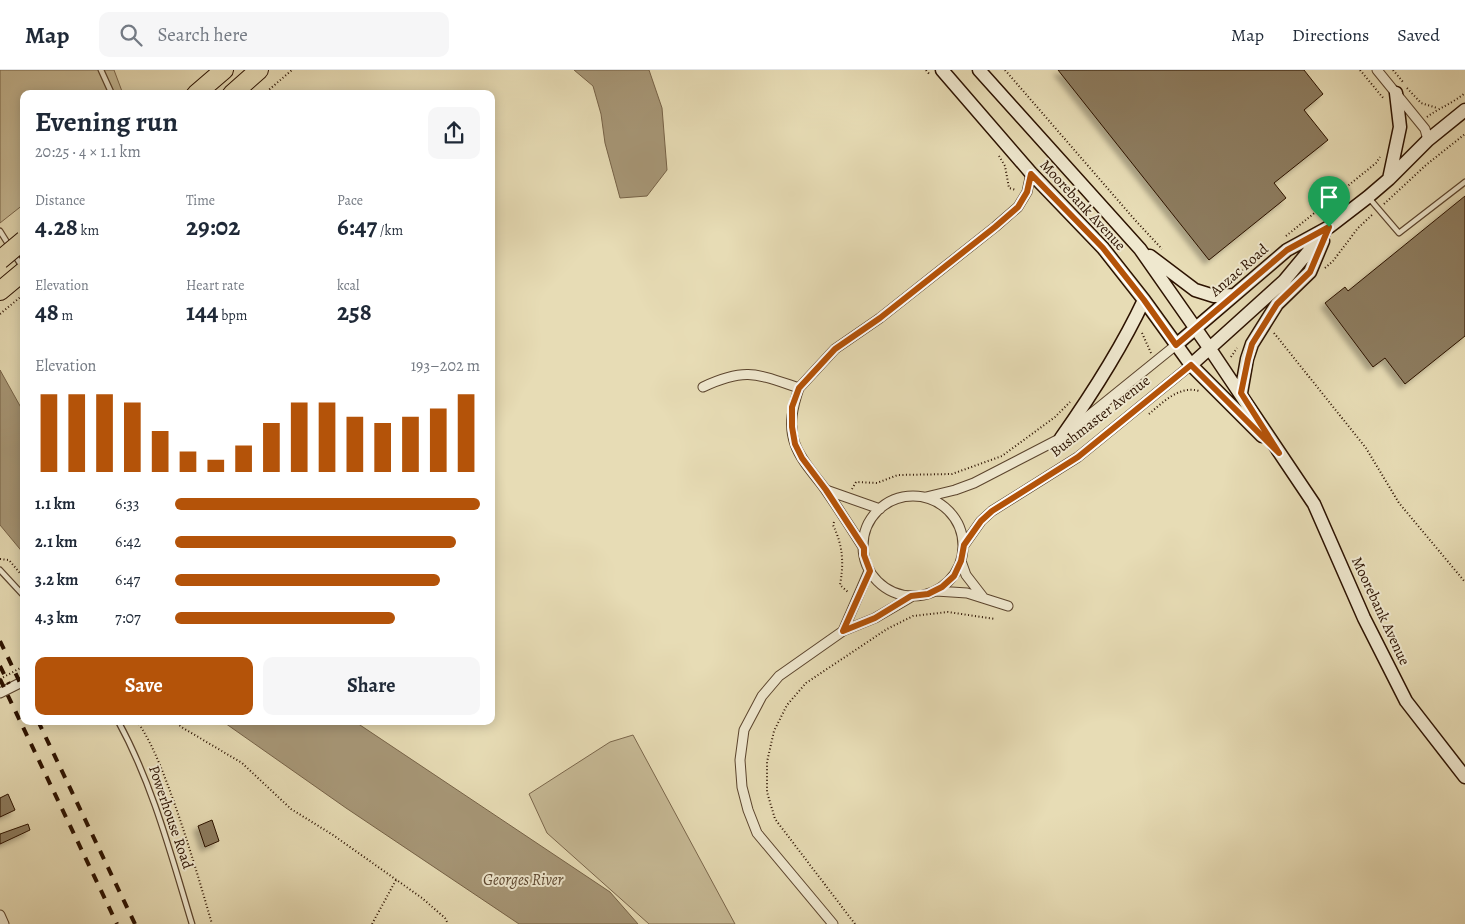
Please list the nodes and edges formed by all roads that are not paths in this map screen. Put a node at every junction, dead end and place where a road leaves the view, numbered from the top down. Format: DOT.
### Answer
graph roads {
  1 [pos="101,70"];
  2 [pos="218,70"];
  3 [pos="224,70"];
  4 [pos="259,70"];
  5 [pos="942,70"];
  6 [pos="979,70"];
  7 [pos="1377,70"];
  8 [pos="110,90"];
  9 [pos="199,90"];
  10 [pos="200,90"];
  11 [pos="236,90"];
  12 [pos="1396,93"];
  13 [pos="1465,110"];
  14 [pos="1428,140"];
  15 [pos="1031,174"];
  16 [pos="1389,179"];
  17 [pos="1465,182"];
  18 [pos="1368,197"];
  19 [pos="1329,227"];
  20 [pos="0,232"];
  21 [pos="20,243"];
  22 [pos="1140,249"];
  23 [pos="0,260"];
  24 [pos="20,264"];
  25 [pos="20,274"];
  26 [pos="0,291"];
  27 [pos="1234,295"];
  28 [pos="1144,300"];
  29 [pos="1196,328"];
  30 [pos="1176,345"];
  31 [pos="1210,349"];
  32 [pos="1191,365"];
  33 [pos="703,387"];
  34 [pos="799,388"];
  35 [pos="1241,393"];
  36 [pos="1061,438"];
  37 [pos="1279,453"];
  38 [pos="826,490"];
  39 [pos="926,497"];
  40 [pos="880,509"];
  41 [pos="964,545"];
  42 [pos="864,548"];
  43 [pos="961,561"];
  44 [pos="0,570"];
  45 [pos="870,571"];
  46 [pos="936,590"];
  47 [pos="20,592"];
  48 [pos="911,596"];
  49 [pos="984,598"];
  50 [pos="1008,606"];
  51 [pos="843,631"];
  52 [pos="20,683"];
  53 [pos="0,693"];
  54 [pos="120,725"];
  55 [pos="1465,777"];
  56 [pos="0,915"];
  57 [pos="4,924"];
  58 [pos="192,924"];
  59 [pos="833,924"];
  1 -- 8 [label="lane"];
  2 -- 9 [label="highway"];
  3 -- 10 [label="highway"];
  4 -- 11 [label="highway"];
  5 -- 15 [label="main road, Moorebank Avenue"];
  6 -- 22 [label="main road, Moorebank Avenue"];
  7 -- 12 [label="street"];
  12 -- 14 [label="street"];
  12 -- 16 [label="main road"];
  13 -- 14 [label="main road, Anzac Road"];
  14 -- 16 [label="main road, Anzac Road"];
  15 -- 28 [label="main road, Moorebank Avenue"];
  15 -- 34 [label="street"];
  16 -- 18 [label="main road, Anzac Road"];
  17 -- 18 [label="lane"];
  18 -- 19 [label="main road, Anzac Road"];
  19 -- 27 [label="main road, Anzac Road"];
  19 -- 31 [label="main road, Anzac Road"];
  19 -- 35 [label="main road"];
  20 -- 24 [label="lane"];
  21 -- 23 [label="highway, bridge"];
  22 -- 27 [label="main road"];
  22 -- 29 [label="main road, Moorebank Avenue"];
  25 -- 26 [label="highway"];
  27 -- 29 [label="main road, Anzac Road"];
  28 -- 30 [label="main road, Moorebank Avenue"];
  28 -- 36 [label="main road"];
  29 -- 30 [label="main road, Anzac Road"];
  29 -- 31 [label="main road, Moorebank Avenue"];
  30 -- 32 [label="main road, Moorebank Avenue"];
  30 -- 36 [label="street, Bushmaster Avenue"];
  31 -- 32 [label="main road, Bushmaster Avenue"];
  31 -- 35 [label="main road, Moorebank Avenue"];
  32 -- 37 [label="main road, Moorebank Avenue"];
  32 -- 41 [label="street, Bushmaster Avenue"];
  33 -- 34 [label="street"];
  34 -- 38 [label="street"];
  35 -- 37 [label="main road, Moorebank Avenue"];
  36 -- 39 [label="street, Bushmaster Avenue"];
  37 -- 55 [label="main road, Moorebank Avenue"];
  38 -- 40 [label="street"];
  38 -- 42 [label="street"];
  39 -- 40 [label="street"];
  39 -- 41 [label="street"];
  40 -- 42 [label="street"];
  41 -- 43 [label="street"];
  42 -- 45 [label="street"];
  43 -- 46 [label="street"];
  43 -- 49 [label="street"];
  44 -- 47 [label="lane"];
  45 -- 48 [label="street"];
  45 -- 51 [label="street"];
  46 -- 48 [label="street"];
  46 -- 49 [label="street"];
  48 -- 51 [label="street"];
  49 -- 50 [label="street"];
  51 -- 59 [label="street"];
  52 -- 53 [label="street"];
  54 -- 58 [label="lane, Powerhouse Road"];
  56 -- 57 [label="street"];
}
